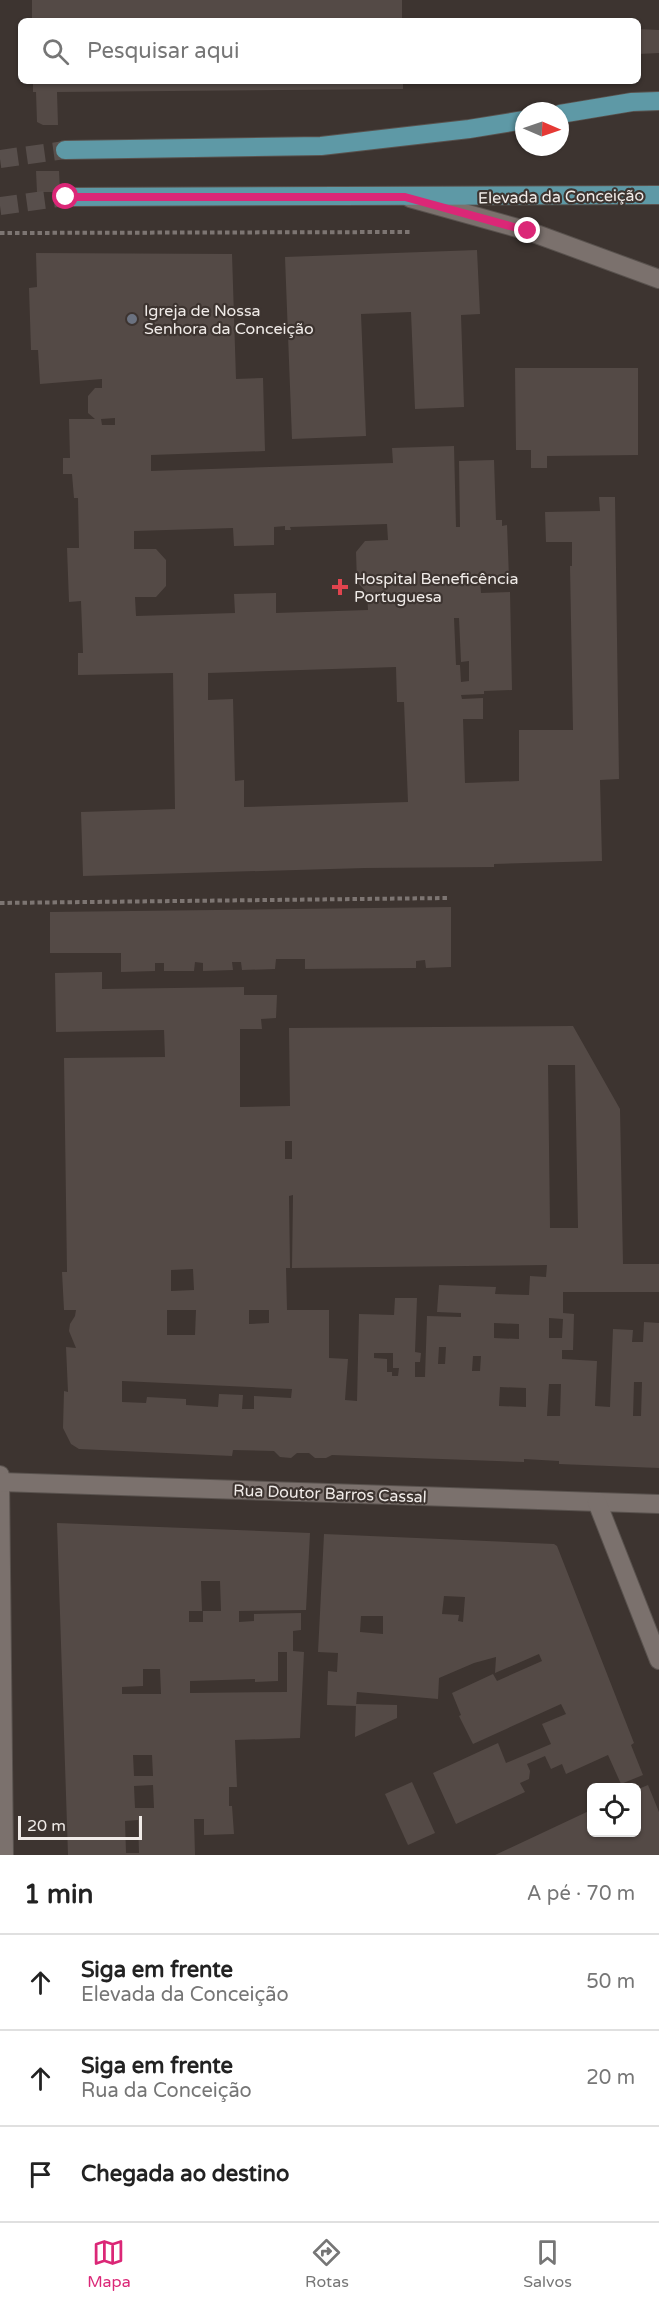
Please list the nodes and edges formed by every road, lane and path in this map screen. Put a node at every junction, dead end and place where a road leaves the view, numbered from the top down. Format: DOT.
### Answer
graph roads {
  1 [pos="659,101"];
  2 [pos="569,112"];
  3 [pos="515,122"];
  4 [pos="64,150"];
  5 [pos="659,195"];
  6 [pos="66,197"];
  7 [pos="405,197"];
  8 [pos="420,232"];
  9 [pos="0,233"];
  10 [pos="659,279"];
  11 [pos="449,898"];
  12 [pos="0,903"];
  13 [pos="0,1475"];
  14 [pos="0,1482"];
  15 [pos="597,1502"];
  16 [pos="659,1504"];
  17 [pos="659,1660"];
  18 [pos="4,1855"];
  1 -- 2 [label="main road"];
  3 -- 4 [label="main road"];
  5 -- 7 [label="main road, Elevada da Conceição"];
  6 -- 7 [label="main road, Elevada da Conceição"];
  7 -- 10 [label="street"];
  8 -- 9 [label="path"];
  11 -- 12 [label="path"];
  13 -- 14 [label="street"];
  14 -- 15 [label="street, Rua Doutor Barros Cassal"];
  14 -- 18 [label="street"];
  15 -- 16 [label="street, Rua Doutor Barros Cassal"];
  15 -- 17 [label="street"];
}
